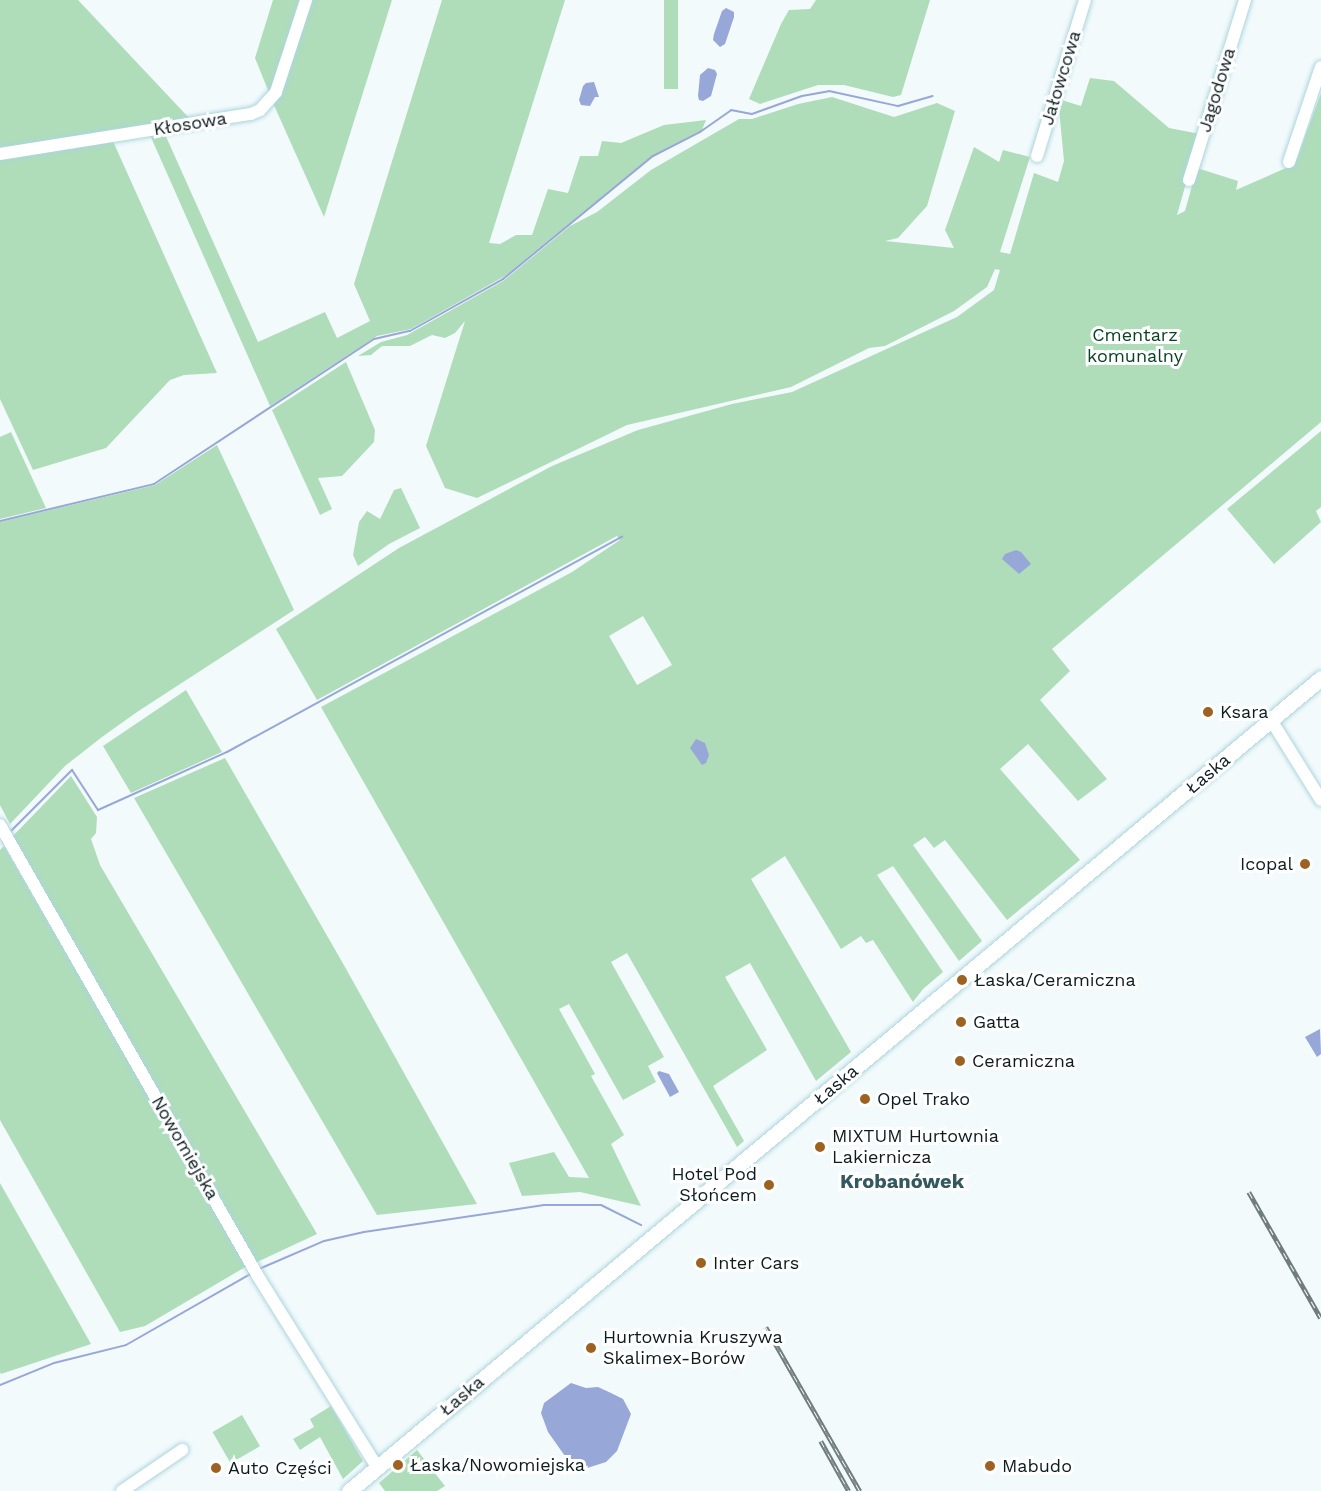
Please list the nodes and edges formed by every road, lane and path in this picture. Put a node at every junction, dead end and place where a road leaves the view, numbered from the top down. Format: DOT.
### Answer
graph roads {
  1 [pos="306,0"];
  2 [pos="1085,0"];
  3 [pos="1245,0"];
  4 [pos="1321,67"];
  5 [pos="0,154"];
  6 [pos="1037,156"];
  7 [pos="1289,162"];
  8 [pos="1190,180"];
  9 [pos="1321,678"];
  10 [pos="1271,720"];
  11 [pos="1321,800"];
  12 [pos="4,835"];
  13 [pos="182,1450"];
  14 [pos="377,1467"];
  15 [pos="122,1491"];
  16 [pos="349,1491"];
  1 -- 5 [label="street, Kłosowa"];
  2 -- 6 [label="street, Jałowcowa"];
  3 -- 8 [label="street, Jagodowa"];
  4 -- 7 [label="street"];
  9 -- 10 [label="main road, Łaska"];
  10 -- 11 [label="street"];
  10 -- 14 [label="main road, Łaska"];
  12 -- 14 [label="street, Nowomiejska"];
  13 -- 15 [label="street"];
  14 -- 16 [label="main road, Łaska"];
}
